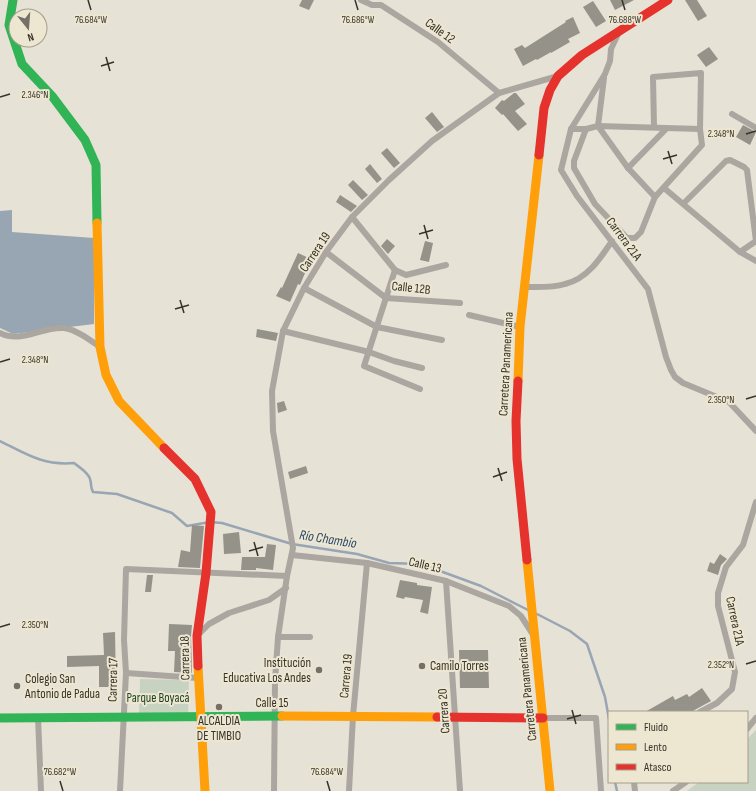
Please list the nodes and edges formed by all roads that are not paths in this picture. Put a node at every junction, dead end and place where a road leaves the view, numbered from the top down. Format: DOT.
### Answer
graph roads {
  1 [pos="13,0"];
  2 [pos="361,0"];
  3 [pos="668,0"];
  4 [pos="372,2"];
  5 [pos="619,32"];
  6 [pos="604,74"];
  7 [pos="558,76"];
  8 [pos="499,93"];
  9 [pos="732,114"];
  10 [pos="598,126"];
  11 [pos="654,127"];
  12 [pos="586,128"];
  13 [pos="666,128"];
  14 [pos="756,128"];
  15 [pos="571,129"];
  16 [pos="700,129"];
  17 [pos="628,168"];
  18 [pos="664,188"];
  19 [pos="655,197"];
  20 [pos="683,204"];
  21 [pos="352,218"];
  22 [pos="612,241"];
  23 [pos="756,241"];
  24 [pos="326,252"];
  25 [pos="740,252"];
  26 [pos="756,261"];
  27 [pos="446,265"];
  28 [pos="395,270"];
  29 [pos="525,287"];
  30 [pos="304,288"];
  31 [pos="386,298"];
  32 [pos="460,303"];
  33 [pos="469,315"];
  34 [pos="377,327"];
  35 [pos="520,327"];
  36 [pos="283,331"];
  37 [pos="0,333"];
  38 [pos="442,340"];
  39 [pos="100,347"];
  40 [pos="369,352"];
  41 [pos="422,368"];
  42 [pos="420,389"];
  43 [pos="756,431"];
  44 [pos="756,502"];
  45 [pos="292,555"];
  46 [pos="368,563"];
  47 [pos="206,573"];
  48 [pos="287,576"];
  49 [pos="446,581"];
  50 [pos="286,588"];
  51 [pos="197,636"];
  52 [pos="278,637"];
  53 [pos="310,637"];
  54 [pos="535,638"];
  55 [pos="126,673"];
  56 [pos="198,678"];
  57 [pos="702,711"];
  58 [pos="276,716"];
  59 [pos="353,716"];
  60 [pos="124,717"];
  61 [pos="201,717"];
  62 [pos="456,717"];
  63 [pos="0,718"];
  64 [pos="38,718"];
  65 [pos="543,718"];
  66 [pos="756,718"];
  67 [pos="748,727"];
  68 [pos="685,783"];
  69 [pos="41,791"];
  70 [pos="120,791"];
  71 [pos="205,791"];
  72 [pos="274,791"];
  73 [pos="341,791"];
  74 [pos="350,791"];
  75 [pos="460,791"];
  76 [pos="550,791"];
  77 [pos="601,791"];
  78 [pos="673,791"];
  1 -- 39 [label="main road"];
  2 -- 4 [label="street, Calle 12"];
  3 -- 5 [label="main road, Carretera Panamericana"];
  4 -- 8 [label="street, Calle 12"];
  5 -- 6 [label="street, Carrera 21A"];
  5 -- 7 [label="main road, Carretera Panamericana"];
  6 -- 10 [label="street"];
  6 -- 15 [label="street, Carrera 21A"];
  7 -- 8 [label="street, Carrera 19"];
  7 -- 29 [label="main road, Carretera Panamericana"];
  8 -- 21 [label="street, Carrera 19"];
  9 -- 14 [label="street"];
  10 -- 11 [label="street"];
  10 -- 12 [label="street"];
  10 -- 17 [label="street"];
  11 -- 13 [label="street"];
  11 -- 16 [label="street"];
  12 -- 15 [label="street"];
  12 -- 19 [label="street"];
  13 -- 16 [label="street"];
  13 -- 17 [label="street"];
  15 -- 22 [label="street, Carrera 21A"];
  16 -- 18 [label="street"];
  17 -- 19 [label="street"];
  18 -- 19 [label="street"];
  18 -- 20 [label="street"];
  20 -- 23 [label="street"];
  20 -- 25 [label="street"];
  21 -- 24 [label="street, Carrera 19"];
  21 -- 28 [label="street"];
  22 -- 29 [label="street"];
  22 -- 43 [label="street, Carrera 21A"];
  23 -- 25 [label="street"];
  24 -- 30 [label="street, Carrera 19"];
  24 -- 31 [label="street, Calle 12B"];
  25 -- 26 [label="street"];
  27 -- 28 [label="street"];
  28 -- 31 [label="street"];
  29 -- 35 [label="main road, Carretera Panamericana"];
  30 -- 34 [label="street"];
  30 -- 36 [label="street, Carrera 19"];
  31 -- 32 [label="street, Calle 12B"];
  31 -- 34 [label="street"];
  33 -- 35 [label="street"];
  34 -- 38 [label="street"];
  34 -- 40 [label="street"];
  35 -- 54 [label="main road, Carretera Panamericana"];
  36 -- 40 [label="street"];
  36 -- 45 [label="street, Carrera 19"];
  37 -- 39 [label="street"];
  39 -- 47 [label="main road, Carrera 18"];
  40 -- 41 [label="street"];
  40 -- 42 [label="street"];
  44 -- 57 [label="street, Carrera 21A"];
  45 -- 46 [label="street, Calle 13"];
  45 -- 48 [label="street, Carrera 19"];
  46 -- 49 [label="street, Calle 13"];
  46 -- 59 [label="street, Carrera 19"];
  47 -- 48 [label="street"];
  47 -- 51 [label="main road, Carrera 18"];
  47 -- 55 [label="street, Carrera 17"];
  48 -- 50 [label="street"];
  49 -- 54 [label="street, Calle 13"];
  49 -- 62 [label="street, Carrera 20"];
  50 -- 51 [label="street"];
  50 -- 52 [label="street"];
  51 -- 56 [label="main road, Carrera 18"];
  52 -- 53 [label="street"];
  52 -- 58 [label="street"];
  54 -- 65 [label="main road, Carretera Panamericana"];
  55 -- 56 [label="street"];
  55 -- 60 [label="street, Carrera 17"];
  56 -- 61 [label="main road, Carrera 18"];
  58 -- 59 [label="main road, Calle 15"];
  58 -- 61 [label="main road, Calle 15"];
  58 -- 72 [label="street"];
  59 -- 62 [label="main road, Calle 15"];
  59 -- 74 [label="street, Carrera 19"];
  60 -- 61 [label="main road, Calle 15"];
  60 -- 64 [label="main road, Calle 15"];
  60 -- 70 [label="street, Carrera 17"];
  61 -- 71 [label="main road, Carrera 18"];
  62 -- 65 [label="main road, Calle 15"];
  62 -- 75 [label="street, Carrera 20"];
  63 -- 64 [label="main road, Calle 15"];
  64 -- 69 [label="street"];
  65 -- 76 [label="main road, Carretera Panamericana"];
  65 -- 77 [label="street"];
  66 -- 67 [label="street"];
  68 -- 78 [label="street"];
  73 -- 74 [label="street"];
}
